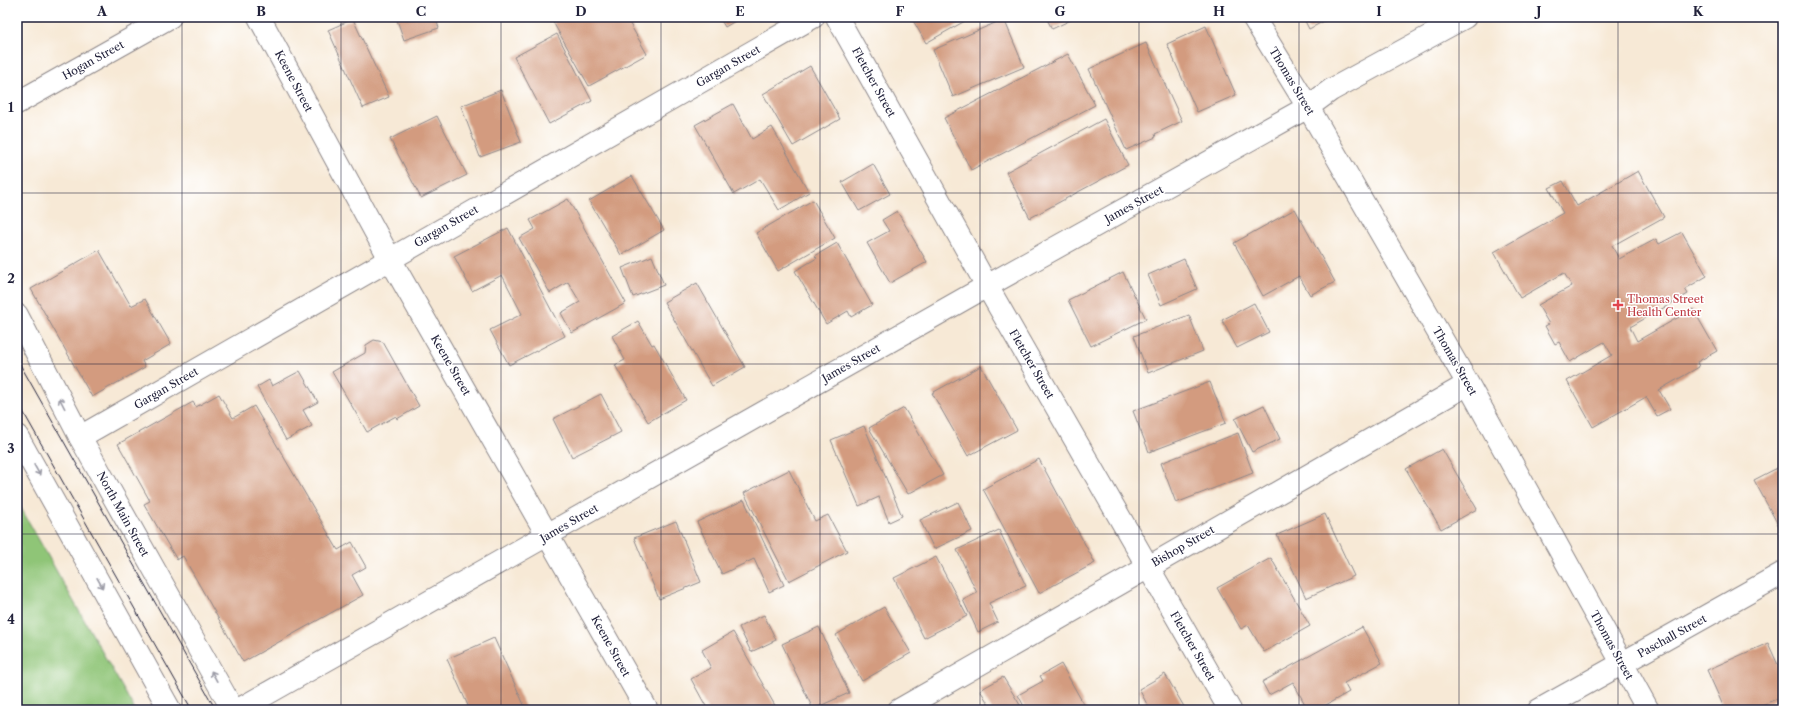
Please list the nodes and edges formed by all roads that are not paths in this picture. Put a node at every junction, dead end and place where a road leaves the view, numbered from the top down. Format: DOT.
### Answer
graph roads {
  1 [pos="170,17"];
  2 [pos="259,17"];
  3 [pos="813,17"];
  4 [pos="837,17"];
  5 [pos="1253,17"];
  6 [pos="1465,17"];
  7 [pos="17,103"];
  8 [pos="1308,107"];
  9 [pos="390,259"];
  10 [pos="987,286"];
  11 [pos="17,315"];
  12 [pos="1468,384"];
  13 [pos="17,436"];
  14 [pos="80,437"];
  15 [pos="548,534"];
  16 [pos="1148,567"];
  17 [pos="1783,573"];
  18 [pos="1622,664"];
  19 [pos="170,710"];
  20 [pos="233,710"];
  21 [pos="238,710"];
  22 [pos="647,710"];
  23 [pos="899,710"];
  24 [pos="1230,710"];
  25 [pos="1539,710"];
  26 [pos="1648,710"];
  1 -- 7 [label="street, Hogan Street"];
  2 -- 9 [label="street, Keene Street"];
  3 -- 9 [label="street, Gargan Street"];
  4 -- 10 [label="street, Fletcher Street"];
  5 -- 8 [label="street, Thomas Street"];
  6 -- 8 [label="street, James Street"];
  8 -- 10 [label="street, James Street"];
  8 -- 12 [label="street, Thomas Street"];
  9 -- 14 [label="street, Gargan Street"];
  9 -- 15 [label="street, Keene Street"];
  10 -- 15 [label="street, James Street"];
  10 -- 16 [label="street, Fletcher Street"];
  14 -- 11 [label="street, North Main Street, one-way"];
  12 -- 16 [label="street, Bishop Street"];
  12 -- 18 [label="street, Thomas Street"];
  13 -- 19 [label="street, one-way"];
  20 -- 14 [label="street, North Main Street, one-way"];
  15 -- 21 [label="street, James Street"];
  15 -- 22 [label="street, Keene Street"];
  16 -- 23 [label="street, Bishop Street"];
  16 -- 24 [label="street, Fletcher Street"];
  17 -- 18 [label="street, Paschall Street"];
  18 -- 25 [label="street, Paschall Street"];
  18 -- 26 [label="street, Thomas Street"];
}
